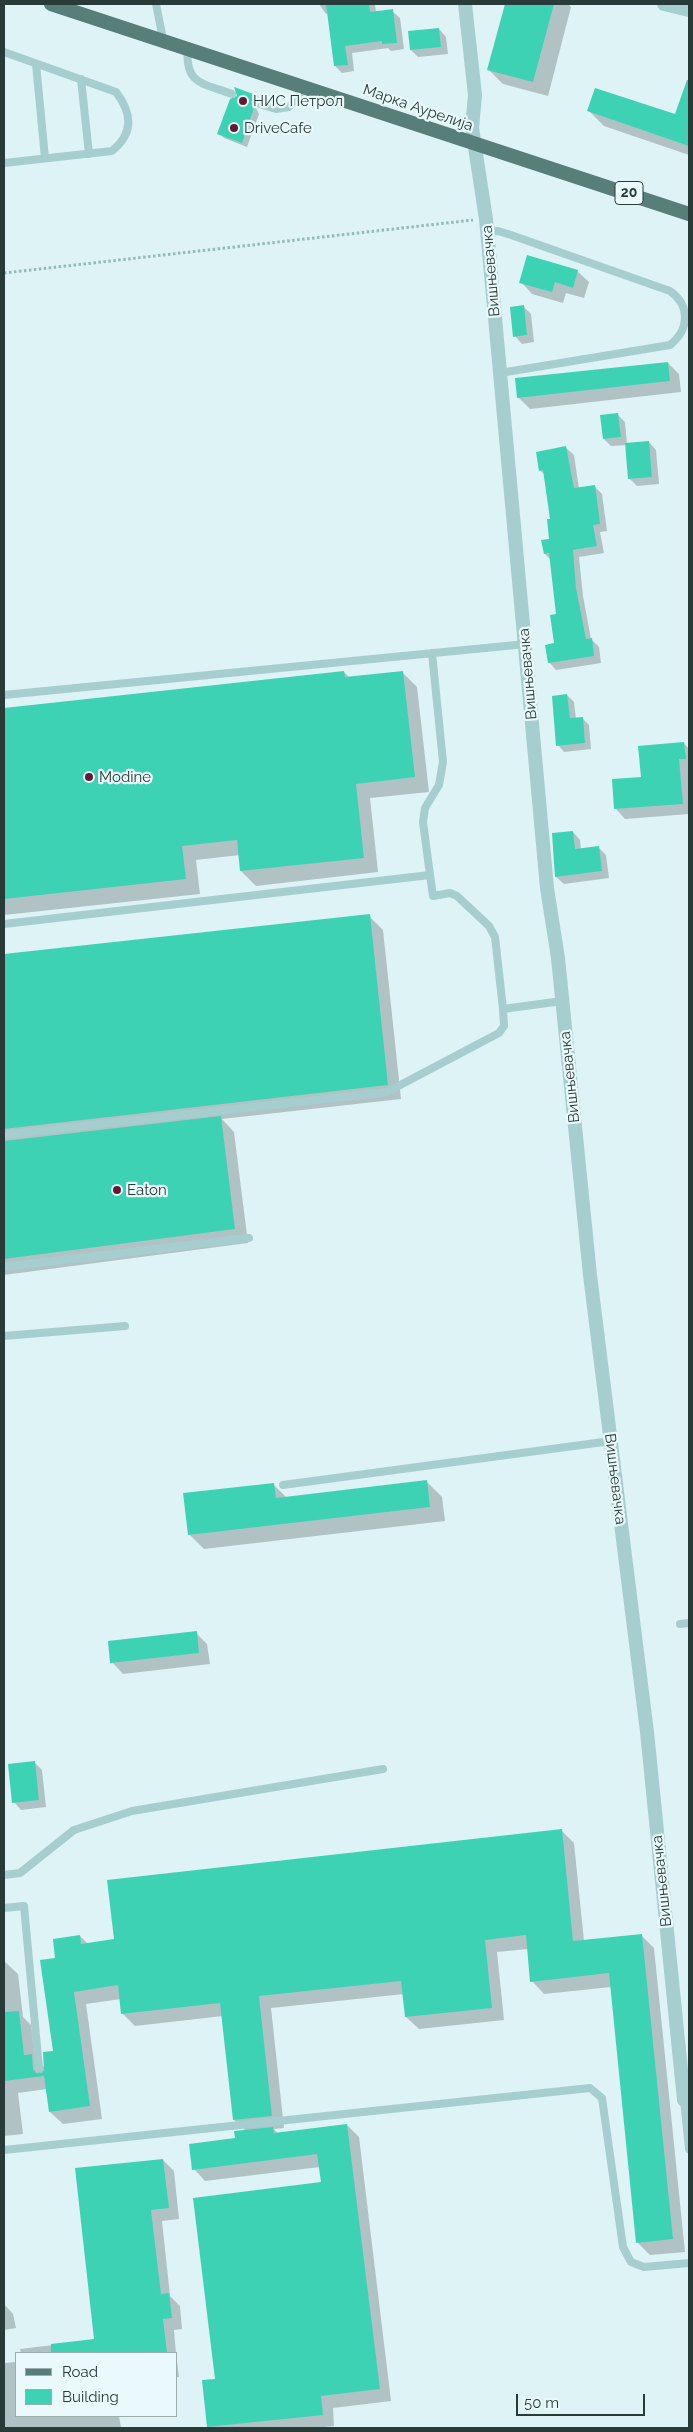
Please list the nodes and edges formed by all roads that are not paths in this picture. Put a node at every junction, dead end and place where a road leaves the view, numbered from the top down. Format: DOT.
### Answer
graph roads {
  1 [pos="51,4"];
  2 [pos="156,4"];
  3 [pos="465,4"];
  4 [pos="664,4"];
  5 [pos="689,10"];
  6 [pos="162,39"];
  7 [pos="188,47"];
  8 [pos="4,52"];
  9 [pos="36,64"];
  10 [pos="80,79"];
  11 [pos="304,87"];
  12 [pos="232,94"];
  13 [pos="256,103"];
  14 [pos="475,145"];
  15 [pos="89,154"];
  16 [pos="45,158"];
  17 [pos="4,163"];
  18 [pos="689,214"];
  19 [pos="486,225"];
  20 [pos="500,373"];
  21 [pos="526,644"];
  22 [pos="432,653"];
  23 [pos="4,695"];
  24 [pos="430,876"];
  25 [pos="4,924"];
  26 [pos="562,1000"];
  27 [pos="503,1008"];
  28 [pos="4,1135"];
  29 [pos="249,1238"];
  30 [pos="4,1267"];
  31 [pos="125,1326"];
  32 [pos="4,1336"];
  33 [pos="611,1441"];
  34 [pos="284,1485"];
  35 [pos="689,1623"];
  36 [pos="680,1624"];
  37 [pos="383,1770"];
  38 [pos="4,1875"];
  39 [pos="4,1908"];
  40 [pos="39,2068"];
  41 [pos="687,2100"];
  42 [pos="689,2149"];
  43 [pos="4,2150"];
  44 [pos="689,2263"];
  1 -- 6 [label="main road, Марка Аурелија / 20"];
  2 -- 6 [label="lane"];
  3 -- 14 [label="street, Вишњевачка"];
  4 -- 5 [label="street"];
  6 -- 7 [label="main road, Марка Аурелија / 20"];
  7 -- 11 [label="main road, Марка Аурелија / 20"];
  7 -- 12 [label="lane"];
  8 -- 9 [label="lane"];
  9 -- 10 [label="lane"];
  9 -- 16 [label="lane"];
  10 -- 15 [label="lane"];
  10 -- 15 [label="lane"];
  11 -- 13 [label="lane"];
  11 -- 14 [label="main road, Марка Аурелија / 20"];
  14 -- 18 [label="main road, Марка Аурелија / 20"];
  14 -- 19 [label="street, Вишњевачка"];
  15 -- 16 [label="lane"];
  16 -- 17 [label="lane"];
  19 -- 20 [label="street, Вишњевачка"];
  19 -- 20 [label="lane"];
  20 -- 21 [label="street, Вишњевачка"];
  21 -- 22 [label="lane"];
  21 -- 26 [label="street, Вишњевачка"];
  22 -- 23 [label="lane"];
  22 -- 24 [label="lane"];
  24 -- 25 [label="lane"];
  24 -- 27 [label="lane"];
  26 -- 27 [label="lane"];
  26 -- 33 [label="street, Вишњевачка"];
  27 -- 28 [label="lane"];
  29 -- 30 [label="lane"];
  31 -- 32 [label="lane"];
  33 -- 34 [label="lane"];
  33 -- 41 [label="street, Вишњевачка"];
  35 -- 36 [label="lane"];
  37 -- 38 [label="lane"];
  39 -- 40 [label="lane"];
  41 -- 42 [label="lane, Вишњевачка"];
  43 -- 44 [label="lane"];
}
